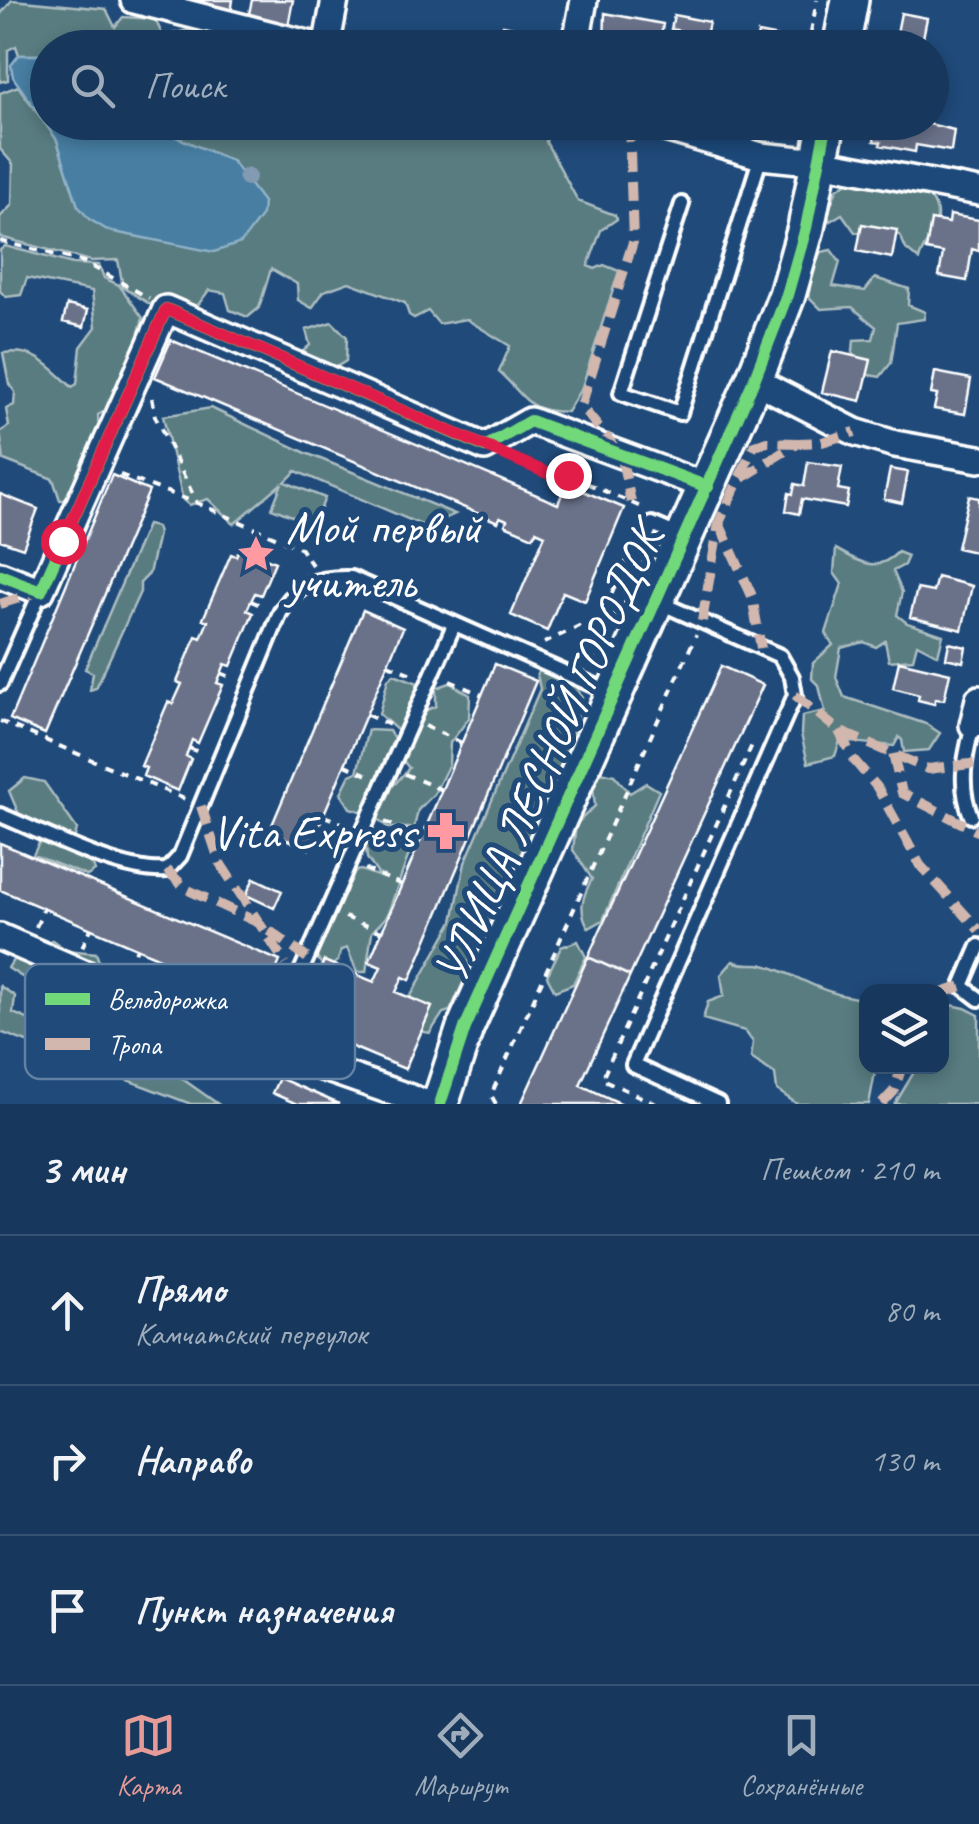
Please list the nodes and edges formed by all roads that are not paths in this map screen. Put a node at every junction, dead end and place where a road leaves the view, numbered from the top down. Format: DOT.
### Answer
graph roads {
  1 [pos="335,0"];
  2 [pos="584,0"];
  3 [pos="850,0"];
  4 [pos="147,1"];
  5 [pos="257,30"];
  6 [pos="329,30"];
  7 [pos="578,30"];
  8 [pos="844,30"];
  9 [pos="706,140"];
  10 [pos="824,140"];
  11 [pos="762,156"];
  12 [pos="820,162"];
  13 [pos="979,192"];
  14 [pos="682,204"];
  15 [pos="754,380"];
  16 [pos="979,459"];
  17 [pos="708,487"];
  18 [pos="685,538"];
  19 [pos="0,575"];
  20 [pos="41,591"];
  21 [pos="639,611"];
  22 [pos="454,625"];
  23 [pos="0,684"];
  24 [pos="598,688"];
  25 [pos="979,699"];
  26 [pos="973,725"];
  27 [pos="0,815"];
  28 [pos="971,816"];
  29 [pos="0,937"];
  30 [pos="979,946"];
  31 [pos="63,964"];
  32 [pos="304,964"];
  33 [pos="979,1000"];
  34 [pos="336,1079"];
  35 [pos="374,1096"];
  36 [pos="428,1104"];
  37 [pos="440,1104"];
  38 [pos="718,1104"];
  1 -- 6 [label="street"];
  2 -- 7 [label="street"];
  3 -- 8 [label="street"];
  4 -- 5 [label="street"];
  9 -- 11 [label="street"];
  10 -- 12 [label="street, УЛИЦА ЛЕСНОЙ ГОРОДОК"];
  11 -- 12 [label="street"];
  11 -- 14 [label="lane"];
  12 -- 13 [label="street"];
  12 -- 15 [label="street, УЛИЦА ЛЕСНОЙ ГОРОДОК"];
  15 -- 16 [label="street"];
  15 -- 17 [label="street, УЛИЦА ЛЕСНОЙ ГОРОДОК"];
  17 -- 18 [label="street, УЛИЦА ЛЕСНОЙ ГОРОДОК"];
  17 -- 20 [label="street"];
  18 -- 21 [label="street, УЛИЦА ЛЕСНОЙ ГОРОДОК"];
  18 -- 21 [label="lane"];
  19 -- 20 [label="street"];
  20 -- 23 [label="lane"];
  21 -- 24 [label="street, УЛИЦА ЛЕСНОЙ ГОРОДОК"];
  21 -- 38 [label="lane"];
  22 -- 24 [label="lane"];
  22 -- 27 [label="lane"];
  22 -- 32 [label="lane"];
  24 -- 37 [label="street, УЛИЦА ЛЕСНОЙ ГОРОДОК"];
  25 -- 26 [label="street"];
  26 -- 28 [label="lane"];
  29 -- 31 [label="street"];
  30 -- 33 [label="lane"];
  34 -- 35 [label="street"];
  35 -- 36 [label="street"];
}
